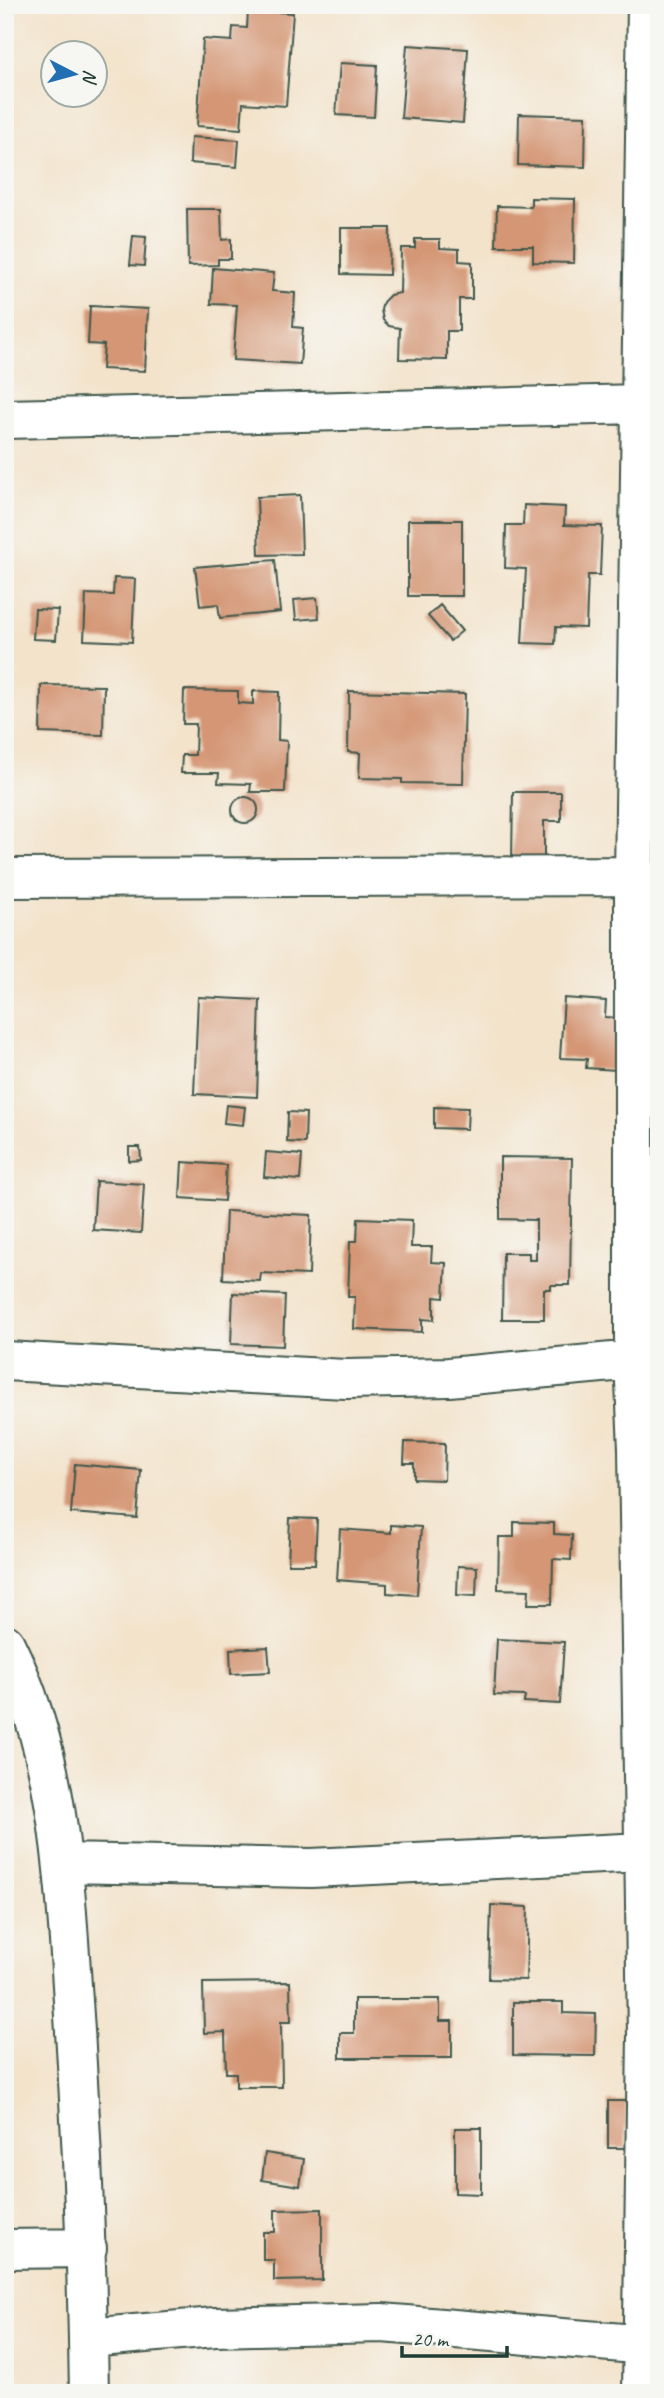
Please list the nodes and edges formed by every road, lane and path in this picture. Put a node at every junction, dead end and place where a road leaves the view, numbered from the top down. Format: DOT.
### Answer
graph roads {
  1 [pos="647,5"];
  2 [pos="640,404"];
  3 [pos="5,419"];
  4 [pos="649,608"];
  5 [pos="634,876"];
  6 [pos="5,878"];
  7 [pos="634,1360"];
  8 [pos="5,1361"];
  9 [pos="648,1449"];
  10 [pos="5,1644"];
  11 [pos="644,1852"];
  12 [pos="64,1863"];
  13 [pos="87,2248"];
  14 [pos="5,2249"];
  15 [pos="88,2338"];
  16 [pos="651,2346"];
  17 [pos="89,2393"];
  18 [pos="642,2393"];
  1 -- 2 [label="street"];
  2 -- 3 [label="street"];
  2 -- 4 [label="street"];
  4 -- 5 [label="street"];
  5 -- 6 [label="street"];
  5 -- 7 [label="street"];
  7 -- 8 [label="street"];
  7 -- 9 [label="street"];
  9 -- 11 [label="street"];
  10 -- 12 [label="street"];
  11 -- 12 [label="street"];
  11 -- 16 [label="street"];
  12 -- 13 [label="street"];
  13 -- 14 [label="street"];
  13 -- 15 [label="street"];
  15 -- 16 [label="street"];
  15 -- 17 [label="street"];
  16 -- 18 [label="street"];
}
